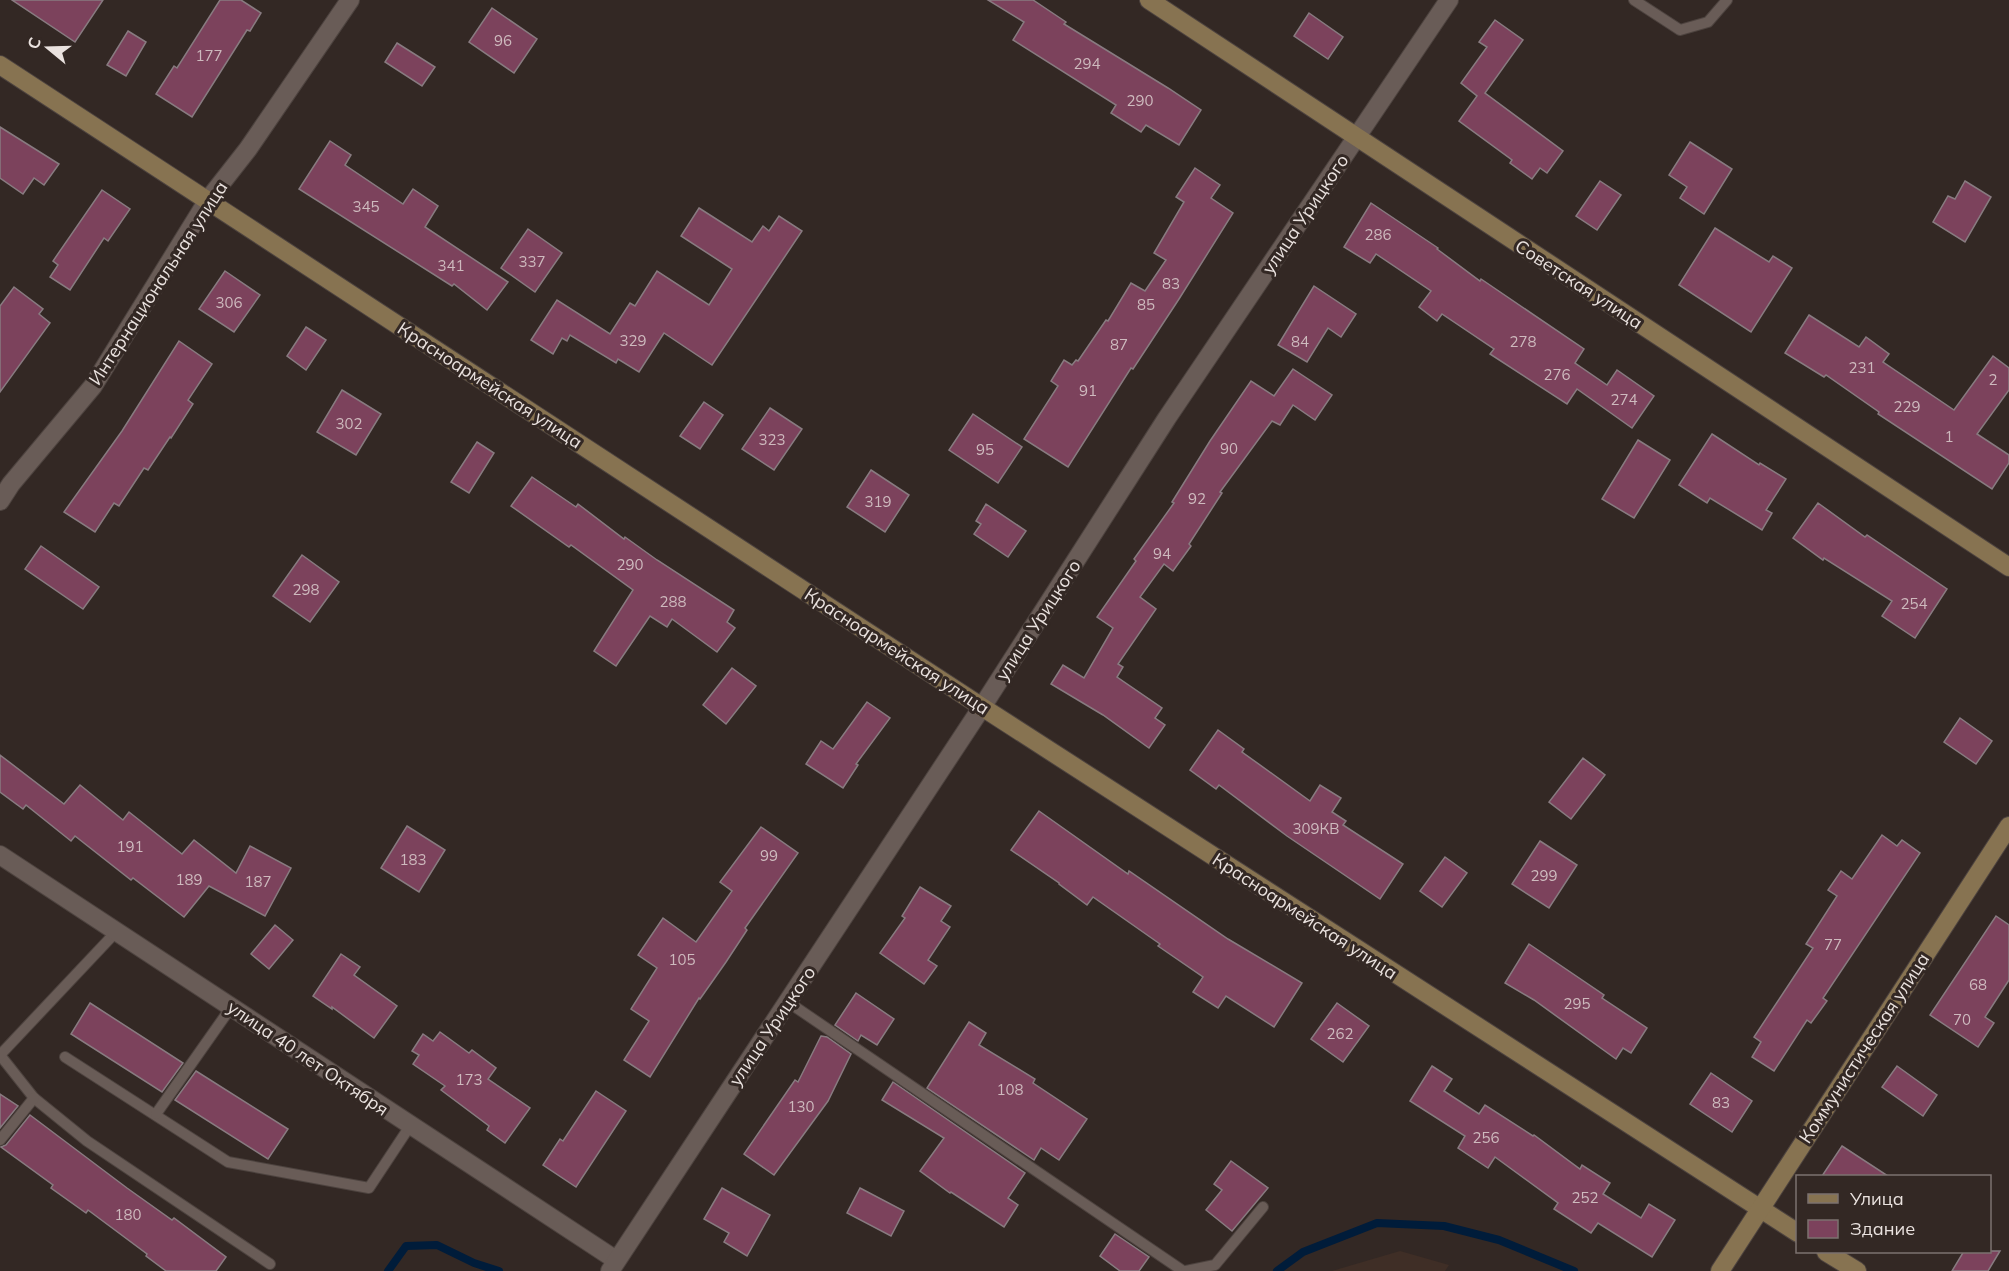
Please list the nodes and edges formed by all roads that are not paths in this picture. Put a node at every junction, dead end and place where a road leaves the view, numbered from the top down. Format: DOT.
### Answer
graph roads {
  1 [pos="350,0"];
  2 [pos="1149,0"];
  3 [pos="1449,0"];
  4 [pos="1634,0"];
  5 [pos="1727,0"];
  6 [pos="0,64"];
  7 [pos="1357,137"];
  8 [pos="208,200"];
  9 [pos="6,480"];
  10 [pos="0,501"];
  11 [pos="2009,567"];
  12 [pos="982,707"];
  13 [pos="2009,826"];
  14 [pos="0,855"];
  15 [pos="116,933"];
  16 [pos="788,1002"];
  17 [pos="232,1006"];
  18 [pos="0,1055"];
  19 [pos="65,1057"];
  20 [pos="34,1098"];
  21 [pos="156,1114"];
  22 [pos="410,1126"];
  23 [pos="0,1140"];
  24 [pos="1263,1207"];
  25 [pos="1759,1209"];
  26 [pos="1796,1232"];
  27 [pos="1830,1253"];
  28 [pos="270,1264"];
  29 [pos="613,1266"];
  30 [pos="1184,1271"];
  31 [pos="1720,1271"];
  32 [pos="1857,1271"];
  1 -- 8 [label="street, Интернациональная улица"];
  2 -- 7 [label="street, Советская улица"];
  3 -- 7 [label="street, улица Урицкого"];
  4 -- 5 [label="lane"];
  6 -- 8 [label="street, Красноармейская улица"];
  7 -- 11 [label="street, Советская улица"];
  7 -- 12 [label="street, улица Урицкого"];
  8 -- 9 [label="street, Интернациональная улица"];
  8 -- 12 [label="street, Красноармейская улица"];
  9 -- 10 [label="street, Интернациональная улица"];
  12 -- 16 [label="street, улица Урицкого"];
  12 -- 25 [label="street, Красноармейская улица"];
  13 -- 25 [label="street, Коммунистическая улица"];
  14 -- 15 [label="street, улица 40 лет Октября"];
  15 -- 17 [label="street, улица 40 лет Октября"];
  15 -- 18 [label="lane"];
  16 -- 29 [label="street, улица Урицкого"];
  16 -- 30 [label="lane"];
  17 -- 21 [label="lane"];
  17 -- 22 [label="street, улица 40 лет Октября"];
  18 -- 20 [label="lane"];
  19 -- 21 [label="lane"];
  20 -- 23 [label="lane"];
  20 -- 28 [label="lane"];
  21 -- 22 [label="lane"];
  22 -- 29 [label="street, улица 40 лет Октября"];
  24 -- 30 [label="lane"];
  25 -- 26 [label="street, Красноармейская улица"];
  25 -- 31 [label="street, Коммунистическая улица"];
  27 -- 32 [label="street"];
}
